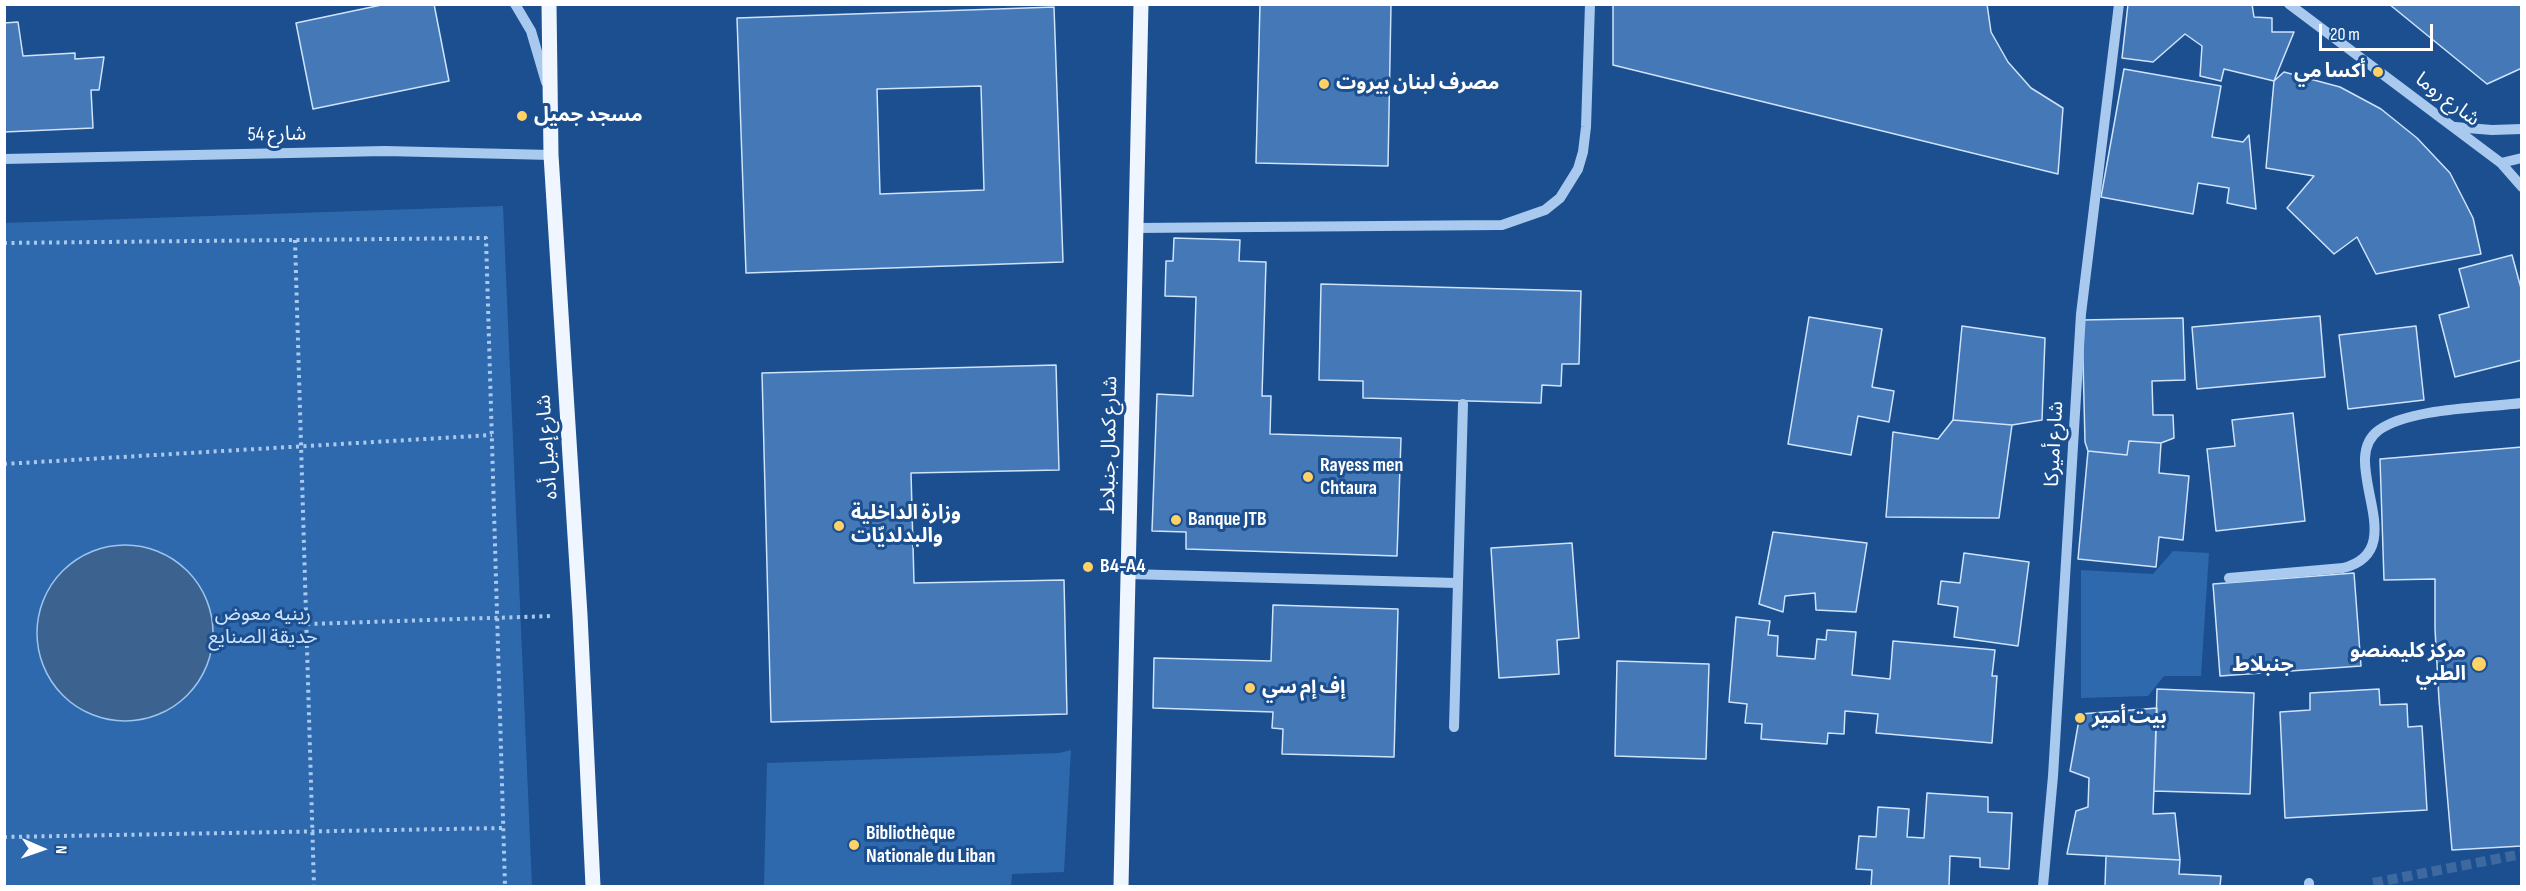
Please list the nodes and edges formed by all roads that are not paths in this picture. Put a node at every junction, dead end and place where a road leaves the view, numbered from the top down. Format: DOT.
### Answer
graph roads {
  1 [pos="515,4"];
  2 [pos="549,4"];
  3 [pos="1142,4"];
  4 [pos="1590,4"];
  5 [pos="2119,4"];
  6 [pos="2289,4"];
  7 [pos="551,101"];
  8 [pos="2455,128"];
  9 [pos="2522,129"];
  10 [pos="551,156"];
  11 [pos="2522,158"];
  12 [pos="4,159"];
  13 [pos="2501,163"];
  14 [pos="2522,187"];
  15 [pos="1136,228"];
  16 [pos="2522,403"];
  17 [pos="1462,405"];
  18 [pos="1128,574"];
  19 [pos="2229,578"];
  20 [pos="1456,583"];
  21 [pos="1454,727"];
  22 [pos="593,886"];
  23 [pos="1121,886"];
  24 [pos="2043,886"];
  1 -- 7 [label="street"];
  2 -- 7 [label="main road, شارع إميل أده"];
  3 -- 15 [label="main road, شارع كمال جنبلاط"];
  4 -- 15 [label="street"];
  5 -- 24 [label="street, شارع أميركا"];
  6 -- 8 [label="street, شارع روما"];
  7 -- 10 [label="main road, شارع إميل أده"];
  8 -- 9 [label="street"];
  8 -- 13 [label="street, شارع روما"];
  10 -- 12 [label="street, شارع 54"];
  10 -- 22 [label="main road, شارع إميل أده"];
  11 -- 13 [label="street"];
  13 -- 14 [label="street, شارع روما"];
  15 -- 18 [label="main road, شارع كمال جنبلاط"];
  16 -- 19 [label="street"];
  17 -- 20 [label="street"];
  18 -- 20 [label="street"];
  18 -- 23 [label="main road, شارع كمال جنبلاط"];
  20 -- 21 [label="street"];
}
